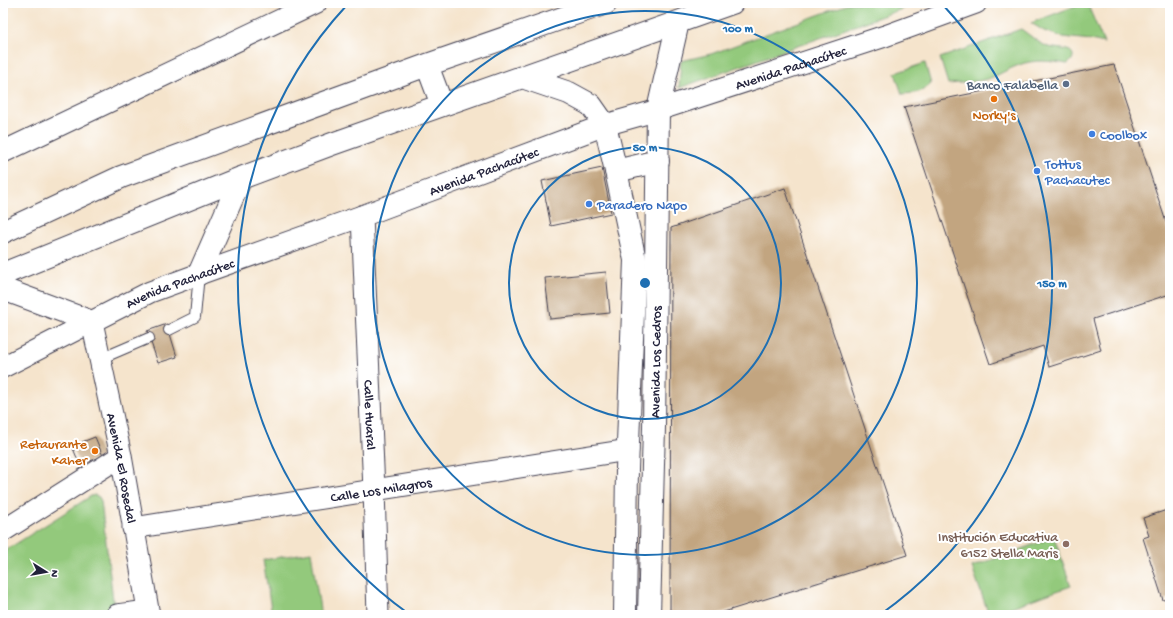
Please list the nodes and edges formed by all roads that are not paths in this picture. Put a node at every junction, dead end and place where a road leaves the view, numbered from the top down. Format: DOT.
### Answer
graph roads {
  1 [pos="316,3"];
  2 [pos="606,3"];
  3 [pos="732,3"];
  4 [pos="976,3"];
  5 [pos="678,22"];
  6 [pos="427,65"];
  7 [pos="522,77"];
  8 [pos="442,105"];
  9 [pos="658,110"];
  10 [pos="605,125"];
  11 [pos="3,152"];
  12 [pos="658,161"];
  13 [pos="616,171"];
  14 [pos="241,178"];
  15 [pos="362,216"];
  16 [pos="3,232"];
  17 [pos="3,274"];
  18 [pos="199,274"];
  19 [pos="3,289"];
  20 [pos="92,322"];
  21 [pos="169,330"];
  22 [pos="150,338"];
  23 [pos="100,359"];
  24 [pos="3,367"];
  25 [pos="628,450"];
  26 [pos="121,456"];
  27 [pos="374,490"];
  28 [pos="133,528"];
  29 [pos="3,531"];
  30 [pos="148,613"];
  31 [pos="117,615"];
  32 [pos="378,615"];
  33 [pos="625,615"];
  34 [pos="649,615"];
  1 -- 11 [label="street"];
  2 -- 6 [label="main road"];
  3 -- 5 [label="main road"];
  4 -- 9 [label="street, Avenida Pachacútec"];
  5 -- 7 [label="main road"];
  5 -- 9 [label="main road, Avenida Los Cedros"];
  6 -- 8 [label="main road"];
  6 -- 16 [label="main road"];
  7 -- 8 [label="main road"];
  7 -- 10 [label="main road"];
  8 -- 14 [label="main road"];
  9 -- 10 [label="street, Avenida Pachacútec"];
  9 -- 12 [label="main road, Avenida Los Cedros"];
  10 -- 13 [label="main road, Avenida Los Cedros"];
  10 -- 15 [label="street, Avenida Pachacútec"];
  12 -- 13 [label="main road"];
  12 -- 34 [label="main road, Avenida Los Cedros"];
  13 -- 25 [label="main road, Avenida Los Cedros"];
  14 -- 17 [label="main road"];
  14 -- 18 [label="main road"];
  15 -- 18 [label="street, Avenida Pachacútec"];
  15 -- 27 [label="street, Calle Huaral"];
  18 -- 20 [label="street, Avenida Pachacútec"];
  18 -- 21 [label="lane"];
  19 -- 20 [label="main road"];
  20 -- 23 [label="street, Avenida El Rosedal"];
  20 -- 24 [label="street, Avenida Pachacútec"];
  22 -- 23 [label="lane"];
  23 -- 26 [label="street, Avenida El Rosedal"];
  25 -- 27 [label="street, Calle Los Milagros"];
  25 -- 33 [label="main road, Avenida Los Cedros"];
  26 -- 28 [label="street, Avenida El Rosedal"];
  26 -- 29 [label="street"];
  27 -- 28 [label="street, Calle Los Milagros"];
  27 -- 32 [label="street, Calle Huaral"];
  28 -- 30 [label="street, Avenida El Rosedal"];
  30 -- 31 [label="street"];
}
